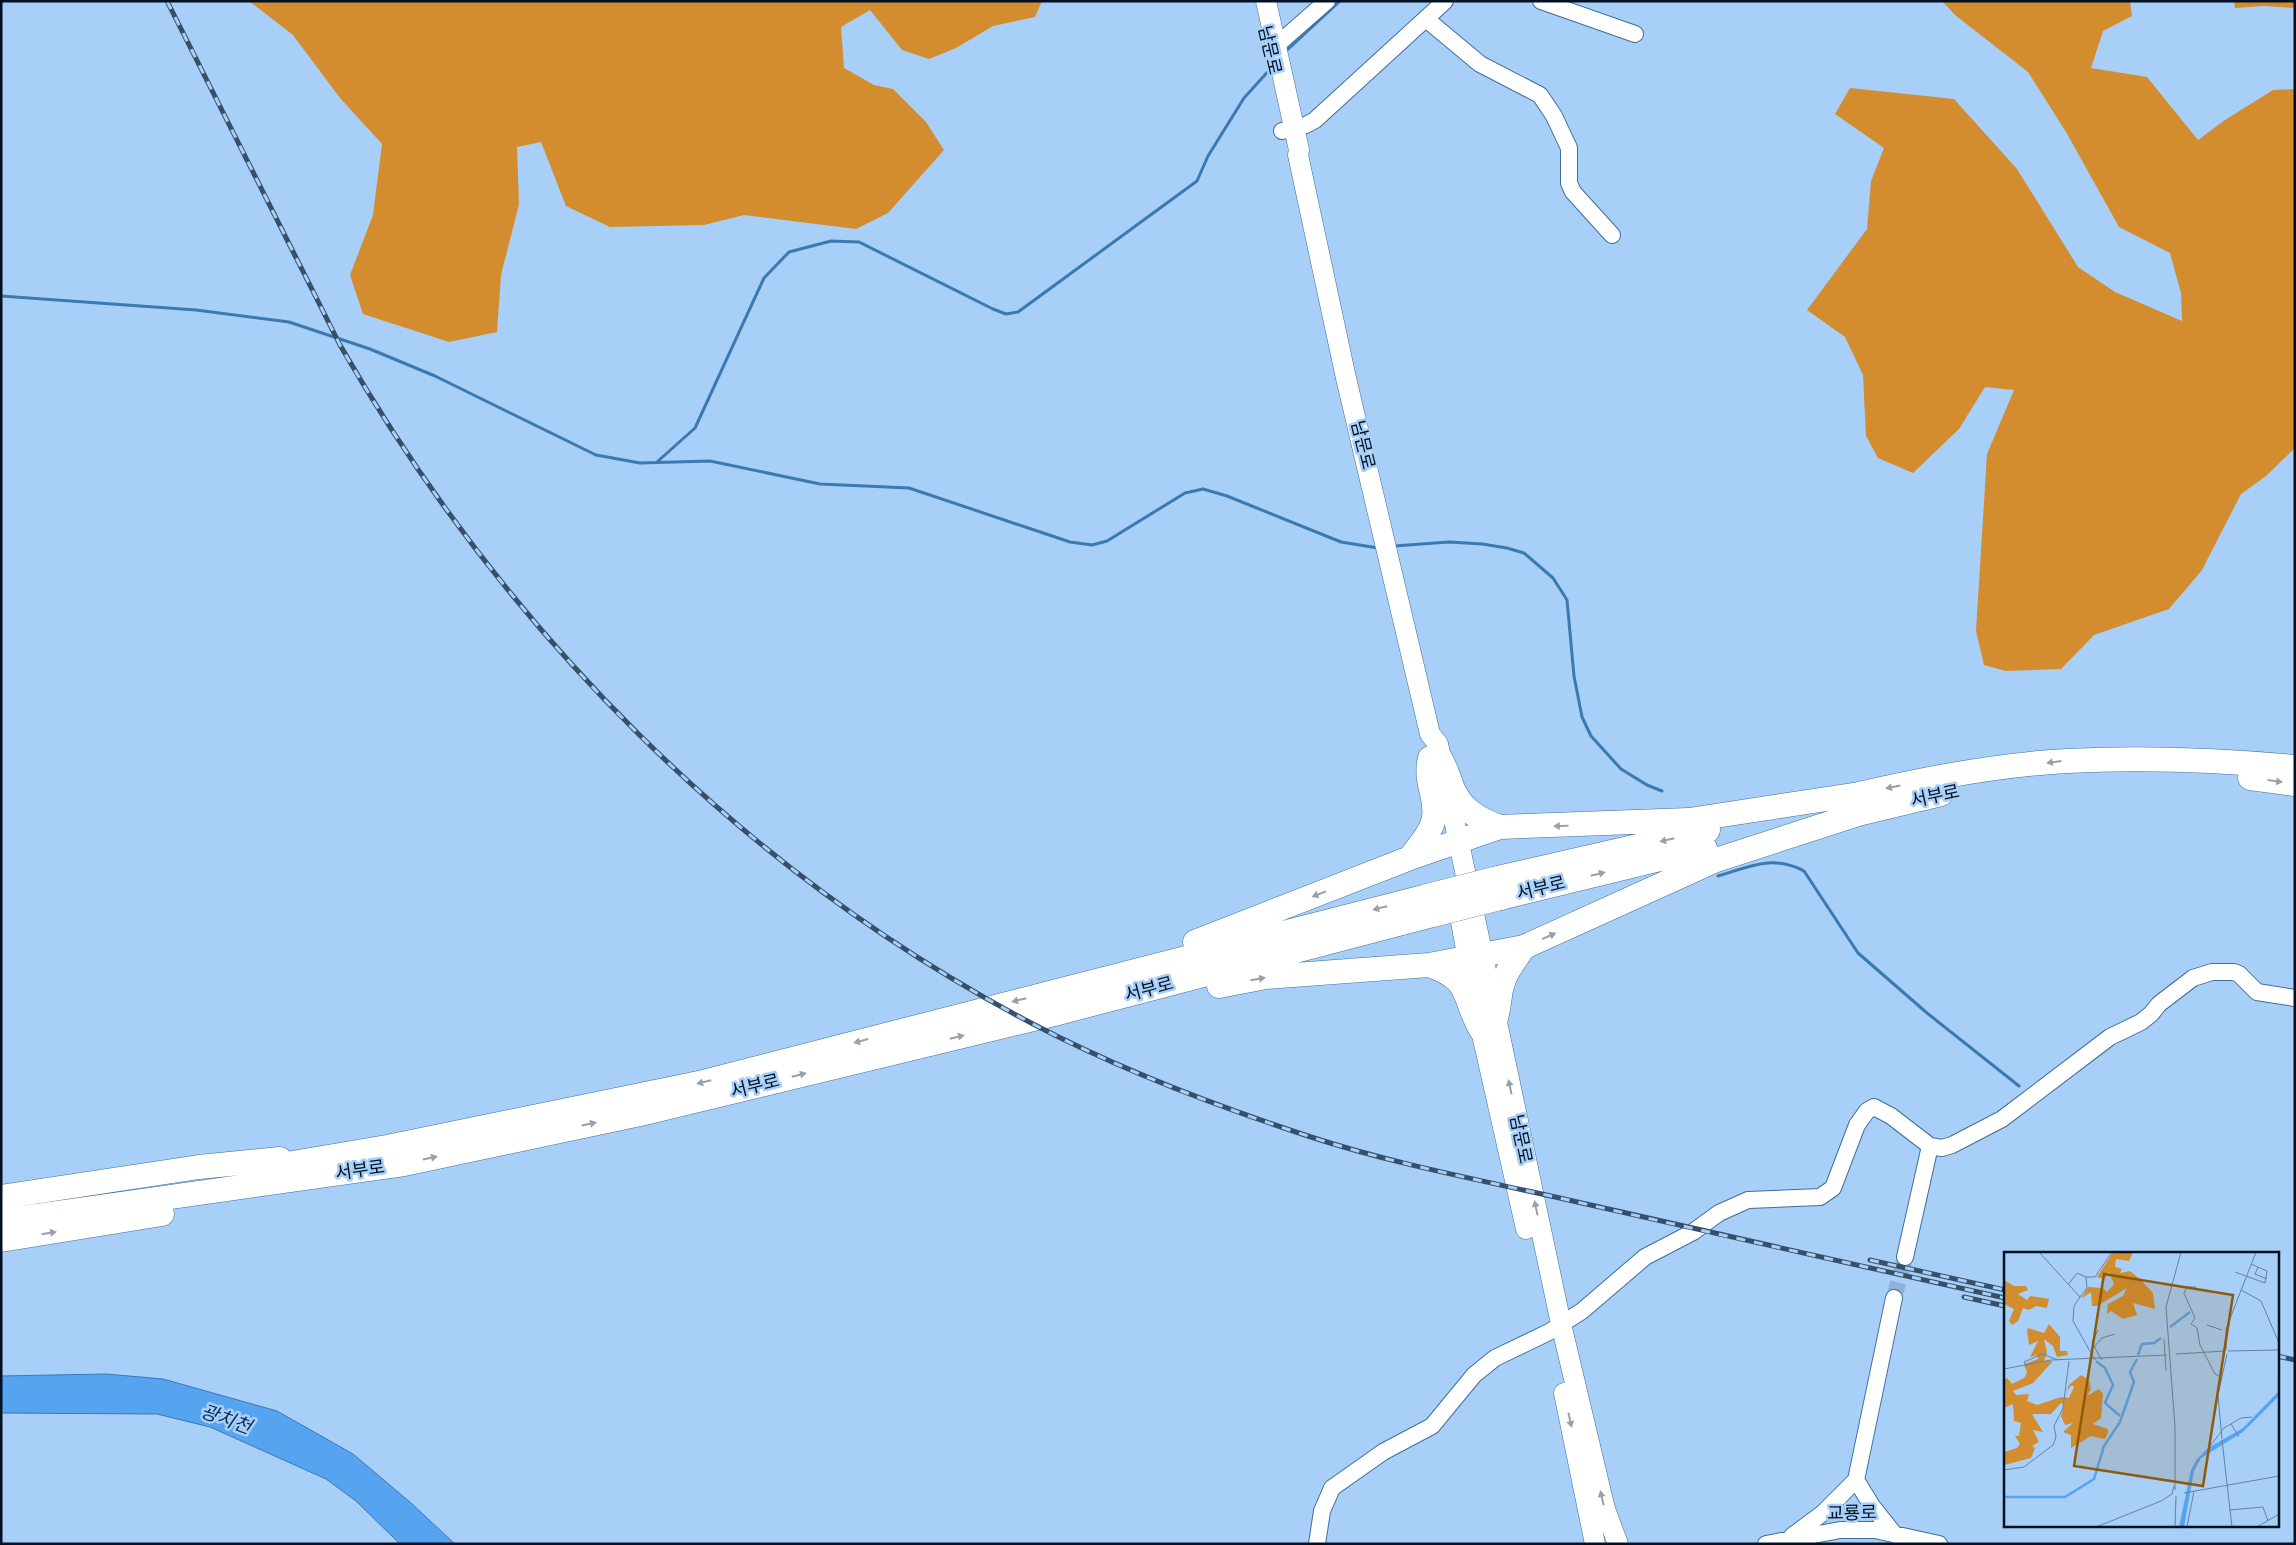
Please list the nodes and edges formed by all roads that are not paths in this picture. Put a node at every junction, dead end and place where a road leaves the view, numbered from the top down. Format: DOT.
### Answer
graph roads {
  1 [pos="1259,1"];
  2 [pos="1266,1"];
  3 [pos="1327,1"];
  4 [pos="1445,1"];
  5 [pos="1541,1"];
  6 [pos="1426,19"];
  7 [pos="1635,34"];
  8 [pos="1276,58"];
  9 [pos="1288,130"];
  10 [pos="1612,235"];
  11 [pos="1435,758"];
  12 [pos="2295,767"];
  13 [pos="2295,784"];
  14 [pos="1856,804"];
  15 [pos="1500,827"];
  16 [pos="1453,844"];
  17 [pos="1410,858"];
  18 [pos="1524,947"];
  19 [pos="1476,957"];
  20 [pos="1429,965"];
  21 [pos="2295,998"];
  22 [pos="1051,1003"];
  23 [pos="1488,1024"];
  24 [pos="1930,1146"];
  25 [pos="387,1147"];
  26 [pos="404,1164"];
  27 [pos="1,1197"];
  28 [pos="1,1209"];
  29 [pos="1,1221"];
  30 [pos="1,1240"];
  31 [pos="1905,1257"];
  32 [pos="1894,1298"];
  33 [pos="1555,1328"];
  34 [pos="1856,1480"];
  35 [pos="1896,1534"];
  36 [pos="1786,1539"];
  37 [pos="1317,1544"];
  38 [pos="1595,1544"];
  39 [pos="1618,1544"];
  40 [pos="1766,1544"];
  41 [pos="1939,1544"];
  1 -- 8 [label="main road, 남문로"];
  2 -- 8 [label="main road, 남문로"];
  3 -- 8 [label="street"];
  4 -- 6 [label="street"];
  5 -- 7 [label="street"];
  6 -- 9 [label="street"];
  6 -- 10 [label="street"];
  8 -- 9 [label="main road, 남문로"];
  9 -- 11 [label="main road, 남문로"];
  11 -- 15 [label="highway"];
  11 -- 16 [label="main road, 남문로"];
  11 -- 17 [label="highway"];
  12 -- 14 [label="highway, 서부로, one-way"];
  14 -- 13 [label="highway, 서부로, one-way"];
  14 -- 15 [label="highway, one-way"];
  18 -- 14 [label="highway, one-way"];
  14 -- 22 [label="highway, 서부로, bridge"];
  15 -- 16 [label="highway"];
  16 -- 17 [label="highway"];
  16 -- 19 [label="main road, 남문로"];
  17 -- 22 [label="highway, one-way"];
  18 -- 19 [label="highway"];
  18 -- 23 [label="highway"];
  19 -- 20 [label="highway"];
  19 -- 23 [label="main road, 남문로"];
  22 -- 20 [label="highway, one-way"];
  20 -- 23 [label="highway"];
  21 -- 24 [label="street"];
  22 -- 25 [label="highway, 서부로, one-way"];
  26 -- 22 [label="highway, 서부로, one-way"];
  23 -- 33 [label="main road, 남문로"];
  24 -- 31 [label="street"];
  24 -- 33 [label="street"];
  25 -- 27 [label="highway"];
  25 -- 28 [label="highway, 서부로"];
  26 -- 29 [label="highway, 서부로"];
  30 -- 26 [label="highway, one-way"];
  32 -- 34 [label="street"];
  33 -- 37 [label="street"];
  33 -- 38 [label="main road, 남문로, one-way"];
  39 -- 33 [label="main road, 남문로, one-way"];
  34 -- 35 [label="street"];
  34 -- 36 [label="street"];
  35 -- 36 [label="street, 교룡로"];
  35 -- 41 [label="street, 교룡로"];
  36 -- 40 [label="street, 교룡로"];
}
